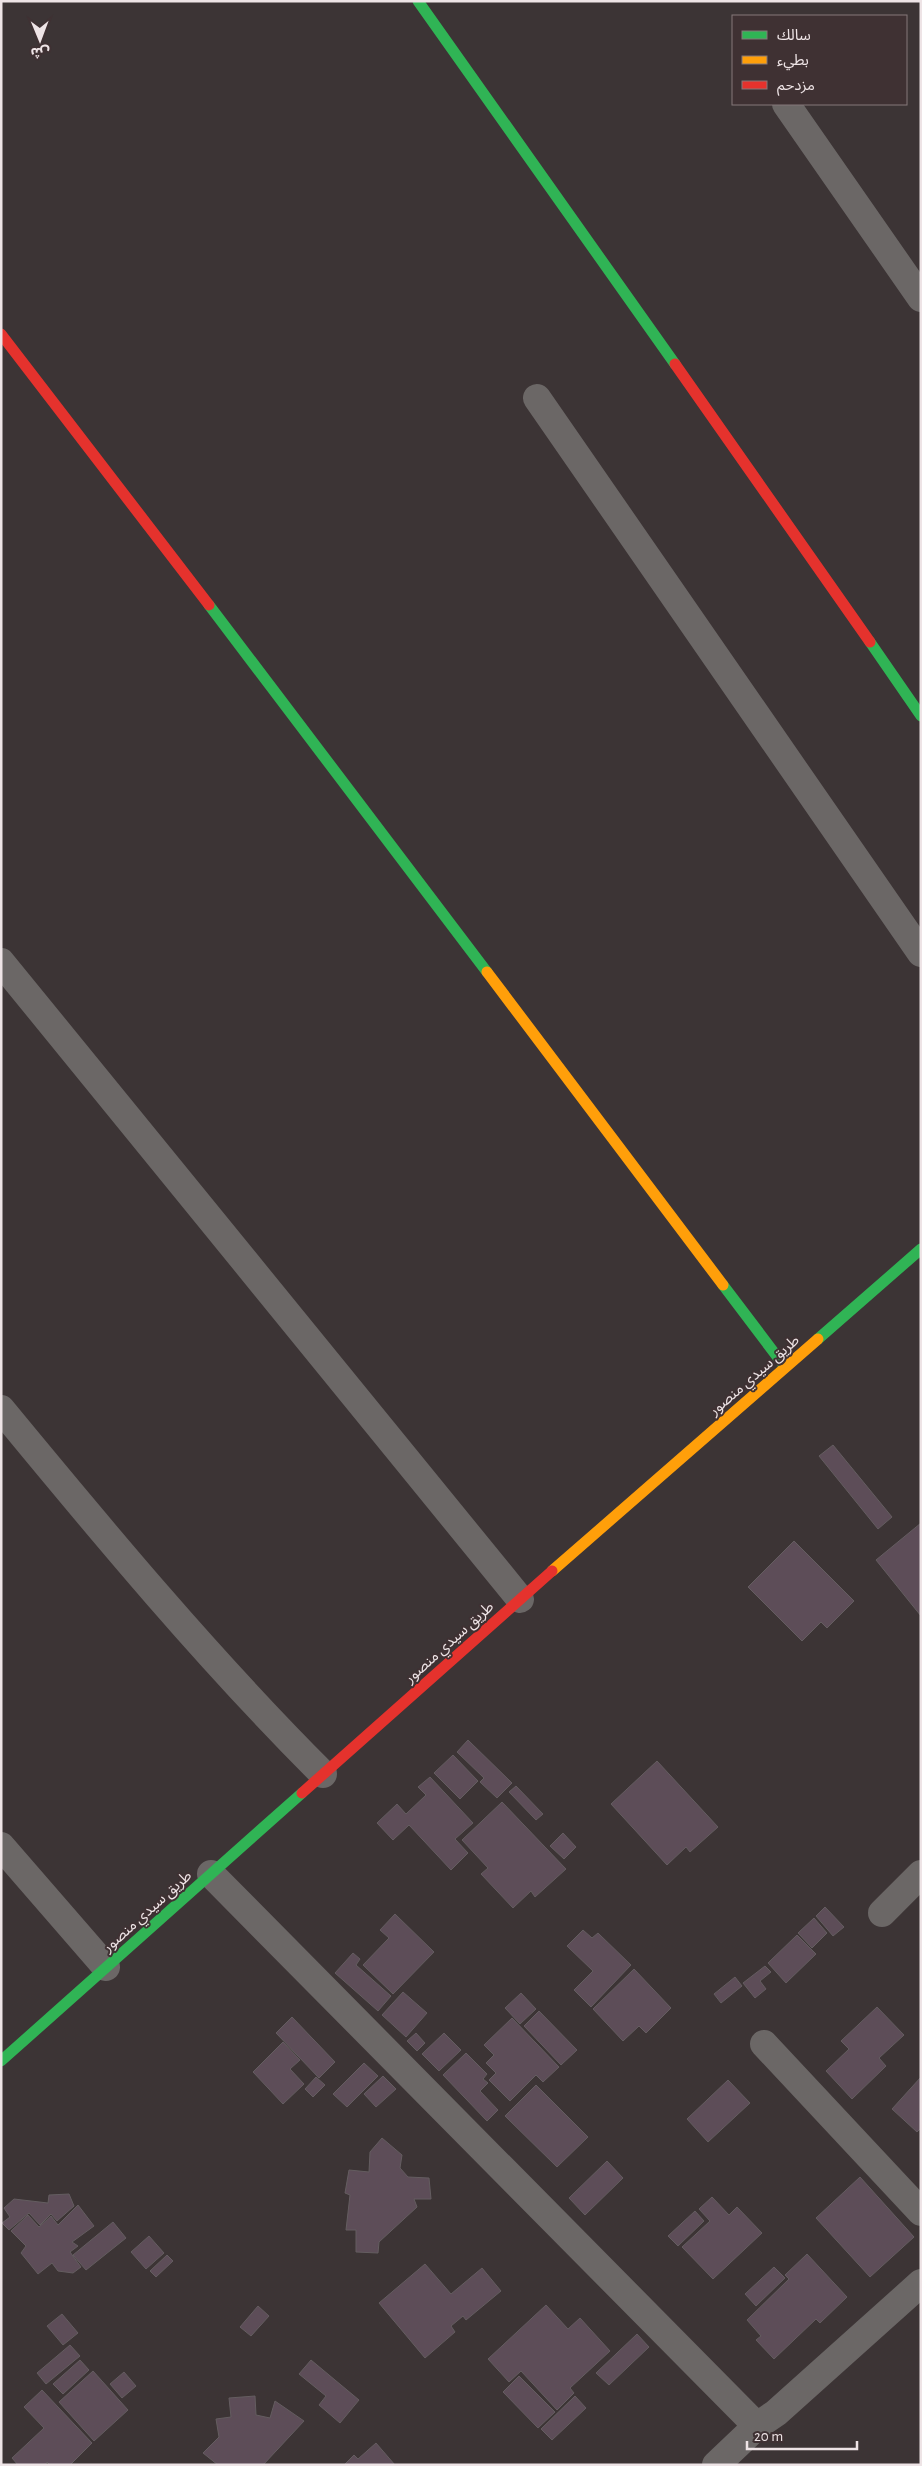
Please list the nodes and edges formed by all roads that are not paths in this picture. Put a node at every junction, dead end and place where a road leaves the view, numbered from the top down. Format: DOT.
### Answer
graph roads {
  1 [pos="418,1"];
  2 [pos="787,105"];
  3 [pos="921,298"];
  4 [pos="1,334"];
  5 [pos="537,398"];
  6 [pos="921,716"];
  7 [pos="921,953"];
  8 [pos="1,962"];
  9 [pos="921,1249"];
  10 [pos="785,1367"];
  11 [pos="1,1408"];
  12 [pos="520,1599"];
  13 [pos="323,1774"];
  14 [pos="1,1846"];
  15 [pos="211,1874"];
  16 [pos="921,1874"];
  17 [pos="882,1913"];
  18 [pos="106,1968"];
  19 [pos="764,2044"];
  20 [pos="1,2061"];
  21 [pos="921,2212"];
  22 [pos="921,2283"];
  23 [pos="757,2426"];
  24 [pos="716,2465"];
  1 -- 6 [label="street"];
  2 -- 3 [label="street"];
  4 -- 10 [label="street"];
  5 -- 7 [label="street"];
  8 -- 12 [label="street"];
  9 -- 10 [label="street, طريق سيدي منصور"];
  10 -- 12 [label="street, طريق سيدي منصور"];
  11 -- 13 [label="street"];
  12 -- 13 [label="street, طريق سيدي منصور"];
  13 -- 15 [label="street, طريق سيدي منصور"];
  14 -- 18 [label="street"];
  15 -- 18 [label="street, طريق سيدي منصور"];
  15 -- 23 [label="street"];
  16 -- 17 [label="street"];
  18 -- 20 [label="street, طريق سيدي منصور"];
  19 -- 21 [label="street"];
  22 -- 23 [label="street"];
  23 -- 24 [label="street"];
}
